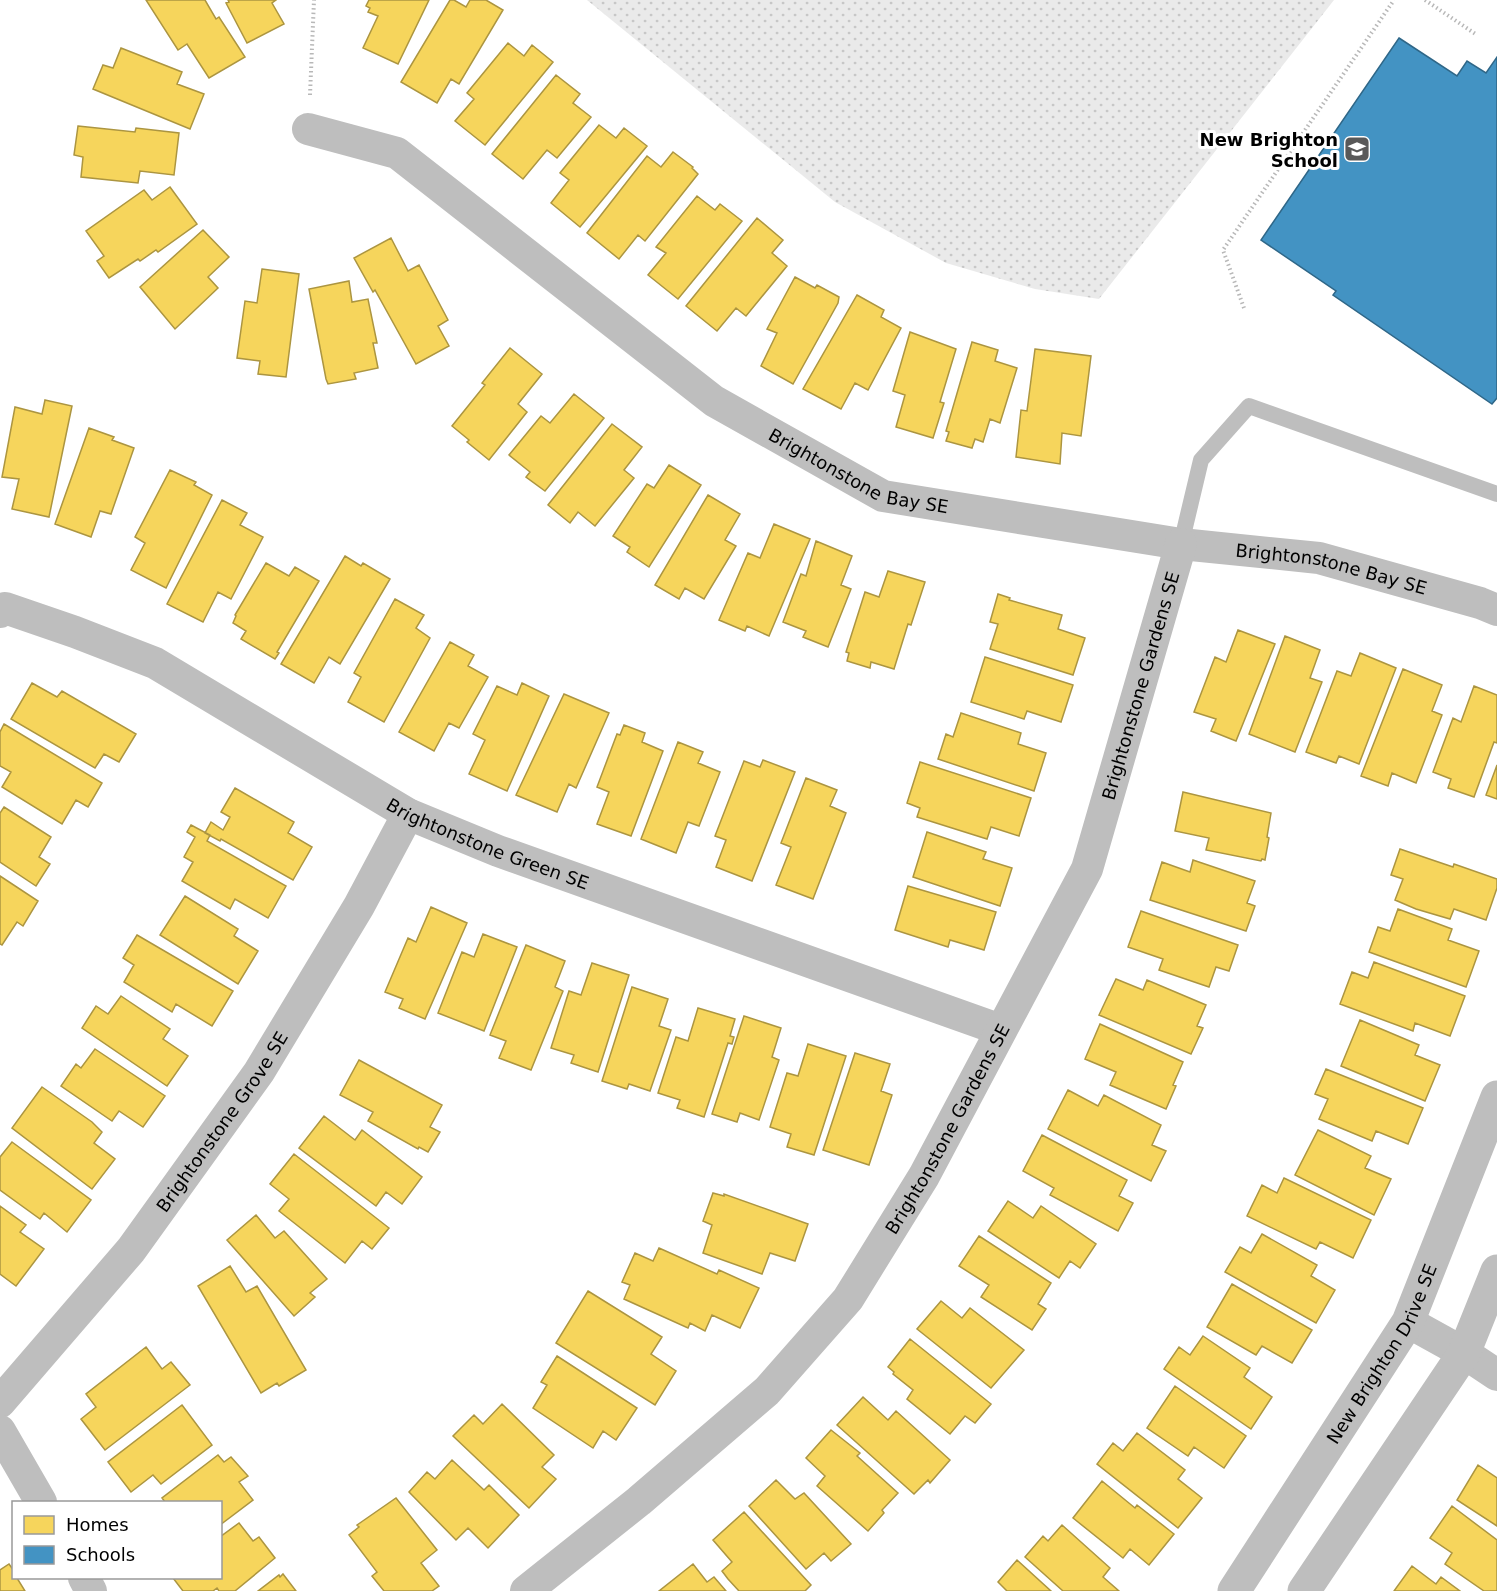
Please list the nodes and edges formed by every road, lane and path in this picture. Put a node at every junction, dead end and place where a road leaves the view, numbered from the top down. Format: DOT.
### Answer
graph roads {
  1 [pos="314,0"];
  2 [pos="1394,0"];
  3 [pos="1425,0"];
  4 [pos="1477,35"];
  5 [pos="308,129"];
  6 [pos="1244,308"];
  7 [pos="1497,494"];
  8 [pos="1181,544"];
  9 [pos="1497,610"];
  10 [pos="0,612"];
  11 [pos="408,814"];
  12 [pos="1001,1030"];
  13 [pos="1497,1097"];
  14 [pos="1497,1271"];
  15 [pos="1408,1322"];
  16 [pos="1464,1353"];
  17 [pos="1497,1375"];
  18 [pos="0,1402"];
  19 [pos="0,1431"];
  20 [pos="40,1501"];
  21 [pos="525,1591"];
  22 [pos="1234,1591"];
  23 [pos="1304,1591"];
  1 -- 5 [label="path"];
  2 -- 6 [label="path"];
  3 -- 4 [label="path"];
  5 -- 8 [label="street, Brightonstone Bay SE"];
  7 -- 8 [label="lane"];
  8 -- 9 [label="street, Brightonstone Bay SE"];
  8 -- 12 [label="street, Brightonstone Gardens SE"];
  10 -- 11 [label="street, Brightonstone Green SE"];
  11 -- 12 [label="street, Brightonstone Green SE"];
  11 -- 18 [label="street, Brightonstone Grove SE"];
  12 -- 21 [label="street, Brightonstone Gardens SE"];
  13 -- 15 [label="street, New Brighton Drive SE"];
  14 -- 16 [label="street"];
  15 -- 16 [label="street"];
  15 -- 22 [label="street, New Brighton Drive SE"];
  16 -- 17 [label="street"];
  16 -- 23 [label="street"];
  19 -- 20 [label="street"];
}
